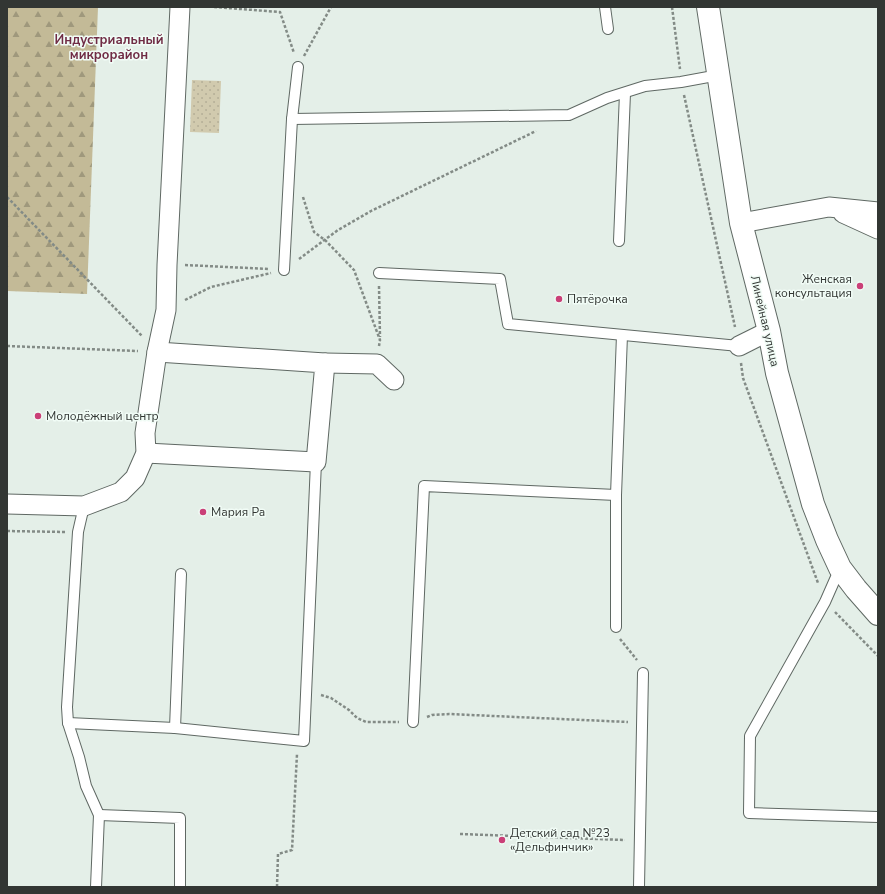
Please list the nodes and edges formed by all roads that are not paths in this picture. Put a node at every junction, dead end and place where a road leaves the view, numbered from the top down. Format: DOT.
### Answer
graph roads {
  1 [pos="180,7"];
  2 [pos="605,7"];
  3 [pos="708,7"];
  4 [pos="608,29"];
  5 [pos="298,67"];
  6 [pos="719,75"];
  7 [pos="625,93"];
  8 [pos="292,119"];
  9 [pos="829,207"];
  10 [pos="878,212"];
  11 [pos="740,222"];
  12 [pos="878,229"];
  13 [pos="619,241"];
  14 [pos="284,270"];
  15 [pos="379,273"];
  16 [pos="769,331"];
  17 [pos="622,335"];
  18 [pos="739,346"];
  19 [pos="157,352"];
  20 [pos="325,363"];
  21 [pos="394,380"];
  22 [pos="146,453"];
  23 [pos="316,462"];
  24 [pos="616,495"];
  25 [pos="7,504"];
  26 [pos="84,506"];
  27 [pos="840,568"];
  28 [pos="180,574"];
  29 [pos="878,614"];
  30 [pos="616,627"];
  31 [pos="643,673"];
  32 [pos="413,722"];
  33 [pos="68,723"];
  34 [pos="175,728"];
  35 [pos="99,815"];
  36 [pos="878,817"];
  37 [pos="96,887"];
  38 [pos="180,887"];
  39 [pos="639,887"];
  1 -- 19 [label="street"];
  2 -- 4 [label="lane"];
  3 -- 6 [label="main road, Линейная улица"];
  5 -- 8 [label="lane"];
  6 -- 7 [label="lane"];
  6 -- 11 [label="main road, Линейная улица"];
  7 -- 8 [label="lane"];
  7 -- 13 [label="lane"];
  8 -- 14 [label="lane"];
  9 -- 10 [label="street"];
  9 -- 11 [label="street"];
  9 -- 12 [label="street"];
  11 -- 16 [label="main road, Линейная улица"];
  15 -- 17 [label="lane"];
  16 -- 18 [label="street"];
  16 -- 27 [label="main road, Линейная улица"];
  17 -- 18 [label="lane"];
  17 -- 24 [label="lane"];
  19 -- 20 [label="street"];
  19 -- 22 [label="street"];
  20 -- 21 [label="street"];
  20 -- 23 [label="street"];
  22 -- 23 [label="street"];
  22 -- 26 [label="street"];
  23 -- 34 [label="lane"];
  24 -- 30 [label="lane"];
  24 -- 32 [label="lane"];
  25 -- 26 [label="street"];
  26 -- 33 [label="lane"];
  27 -- 29 [label="main road, Линейная улица"];
  27 -- 36 [label="lane"];
  28 -- 34 [label="lane"];
  31 -- 39 [label="lane"];
  33 -- 34 [label="lane"];
  33 -- 35 [label="lane"];
  35 -- 37 [label="lane"];
  35 -- 38 [label="lane"];
}
